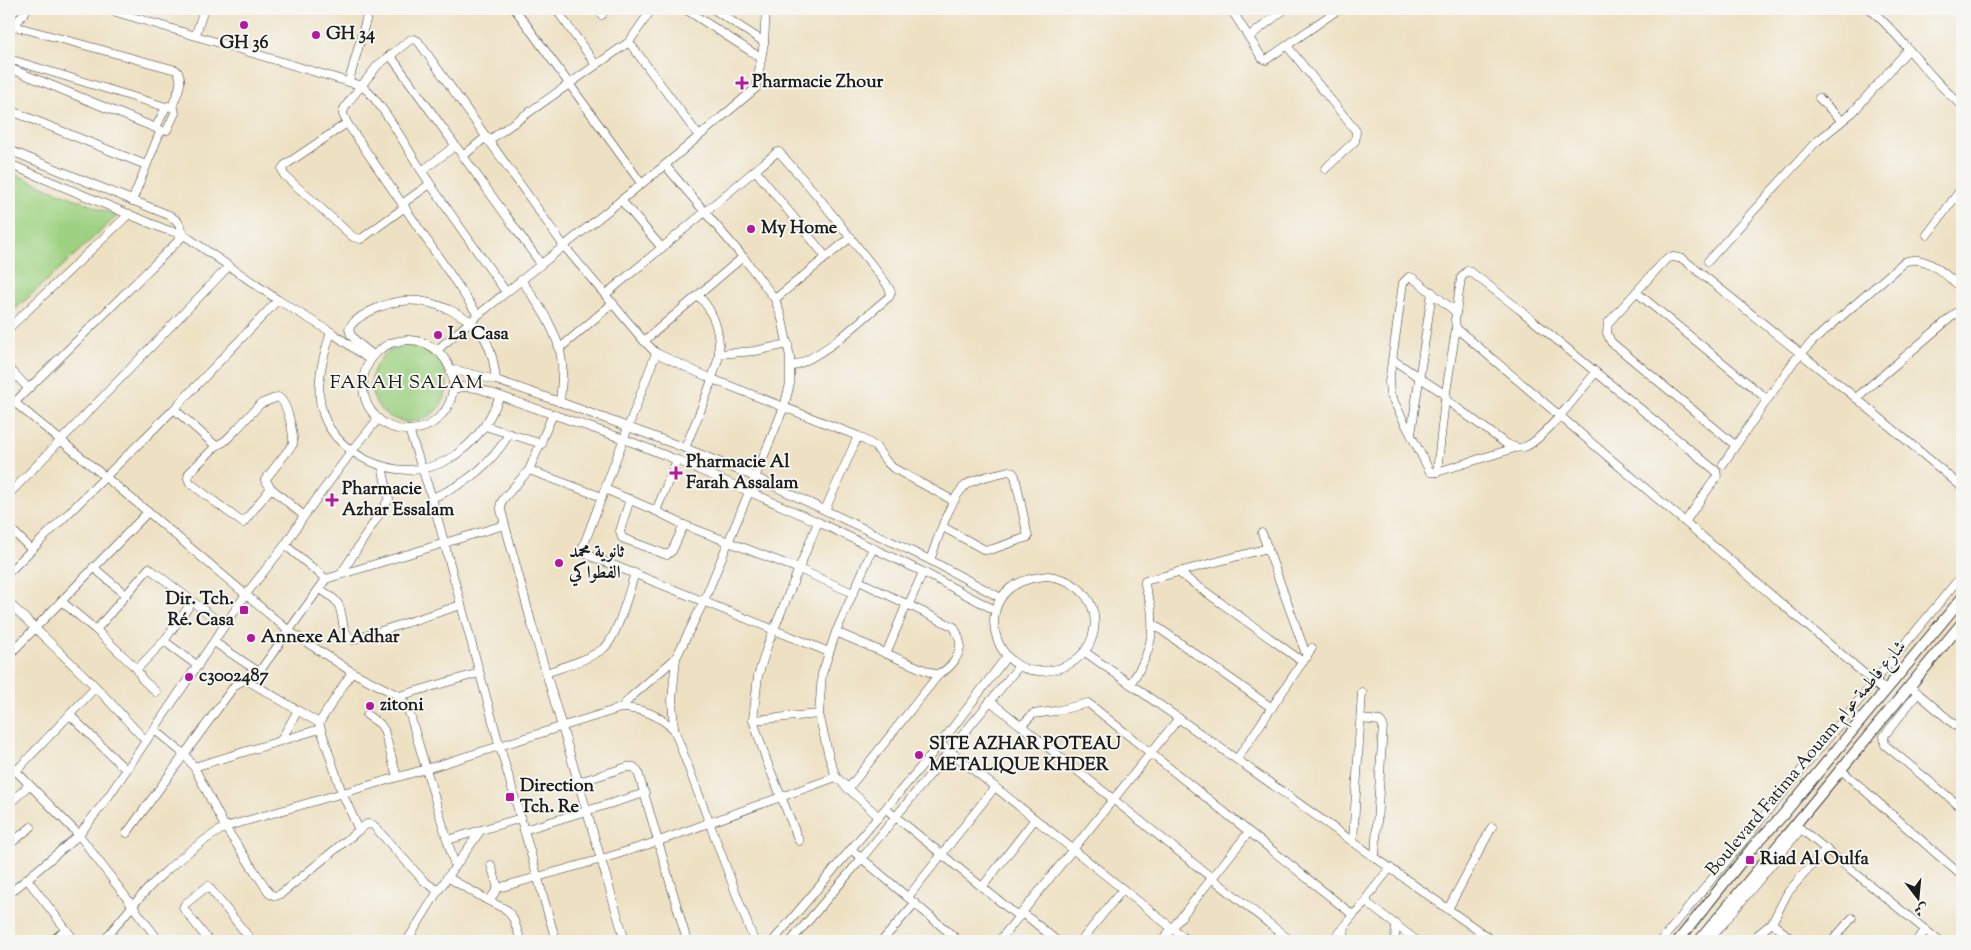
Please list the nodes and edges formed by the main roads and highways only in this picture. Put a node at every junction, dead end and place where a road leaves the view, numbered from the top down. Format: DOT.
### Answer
graph roads {
  1 [pos="1962,598"];
  2 [pos="1962,623"];
  3 [pos="1874,682"];
  4 [pos="1885,691"];
  5 [pos="1678,941"];
  6 [pos="1699,941"];
  1 -- 4 [label="main road, Boulevard Fatima Aouam شارع فاطمة عوام"];
  2 -- 6 [label="main road, Boulevard Fatima Aouam شارع فاطمة عوام"];
  3 -- 4 [label="main road"];
  4 -- 5 [label="main road, Boulevard Fatima Aouam شارع فاطمة عوام"];
}
